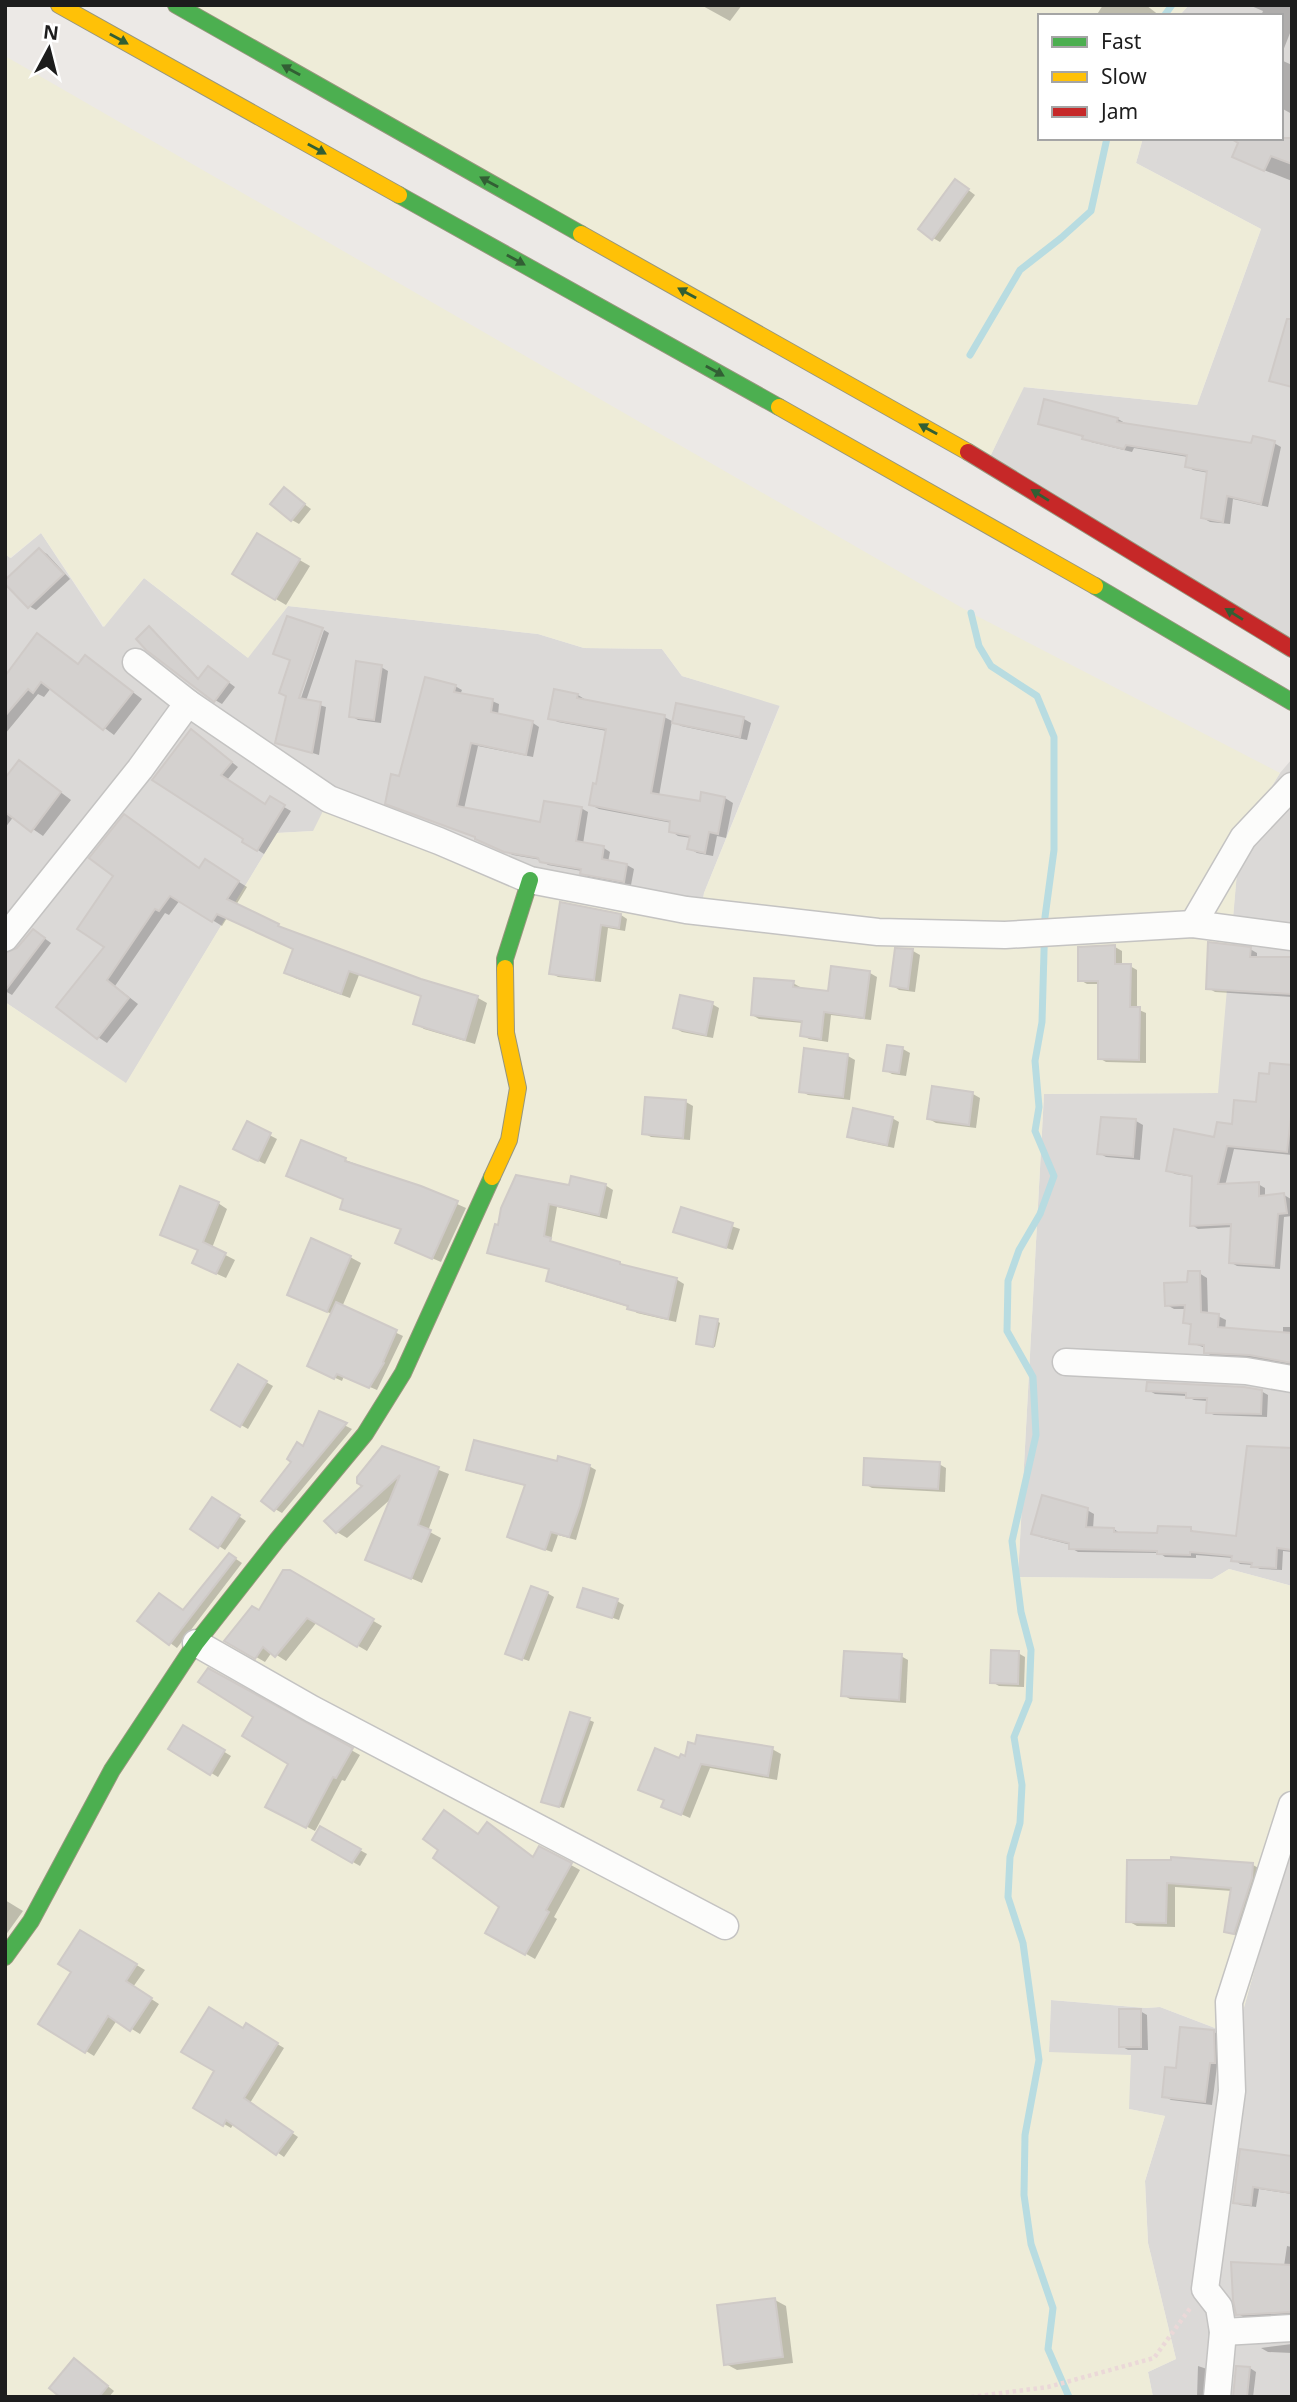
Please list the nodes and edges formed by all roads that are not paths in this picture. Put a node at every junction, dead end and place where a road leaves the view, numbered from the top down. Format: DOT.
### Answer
graph roads {
  1 [pos="59,5"];
  2 [pos="176,5"];
  3 [pos="1292,649"];
  4 [pos="136,662"];
  5 [pos="1292,702"];
  6 [pos="188,703"];
  7 [pos="1292,786"];
  8 [pos="530,880"];
  9 [pos="1193,924"];
  10 [pos="1292,937"];
  11 [pos="5,938"];
  12 [pos="1066,1362"];
  13 [pos="1292,1379"];
  14 [pos="196,1643"];
  15 [pos="1292,1805"];
  16 [pos="725,1926"];
  17 [pos="5,1957"];
  18 [pos="1292,2329"];
  19 [pos="1223,2332"];
  20 [pos="1217,2397"];
  1 -- 5 [label="main road, one-way"];
  3 -- 2 [label="main road, one-way"];
  4 -- 6 [label="street"];
  6 -- 8 [label="street"];
  6 -- 11 [label="street"];
  7 -- 9 [label="street"];
  8 -- 9 [label="street"];
  8 -- 14 [label="main road"];
  9 -- 10 [label="street"];
  12 -- 13 [label="street"];
  14 -- 16 [label="street"];
  14 -- 17 [label="main road"];
  15 -- 19 [label="street"];
  18 -- 19 [label="street"];
  19 -- 20 [label="street"];
}
